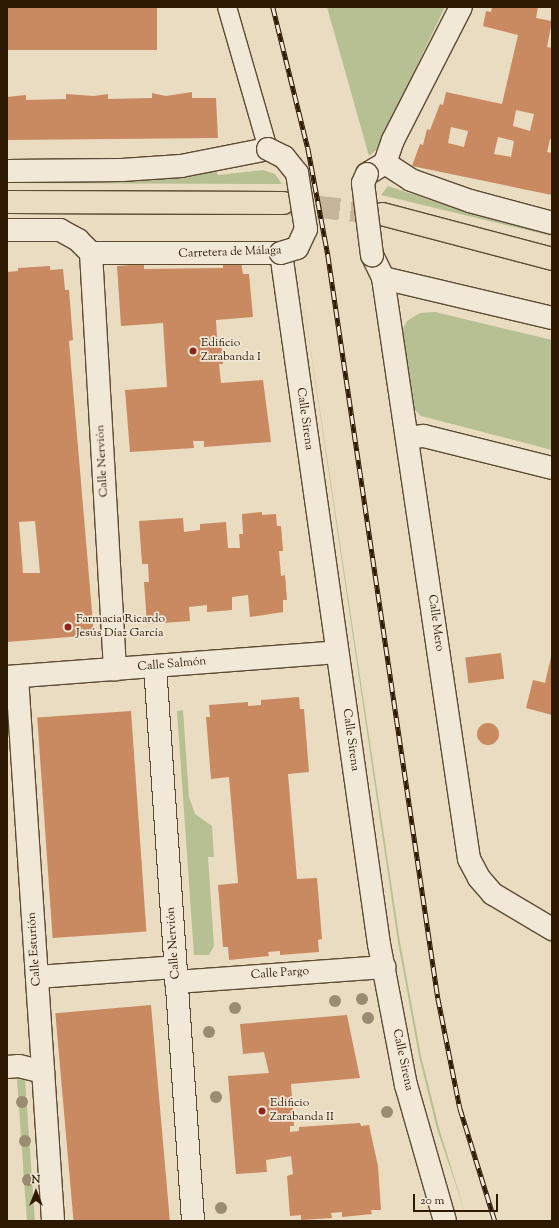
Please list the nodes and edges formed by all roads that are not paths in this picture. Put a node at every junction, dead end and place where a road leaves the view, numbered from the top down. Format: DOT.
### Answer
graph roads {
  1 [pos="227,7"];
  2 [pos="461,7"];
  3 [pos="268,149"];
  4 [pos="376,169"];
  5 [pos="7,171"];
  6 [pos="7,202"];
  7 [pos="284,203"];
  8 [pos="382,214"];
  9 [pos="552,223"];
  10 [pos="7,230"];
  11 [pos="91,253"];
  12 [pos="281,253"];
  13 [pos="552,259"];
  14 [pos="383,278"];
  15 [pos="552,318"];
  16 [pos="408,438"];
  17 [pos="552,468"];
  18 [pos="337,652"];
  19 [pos="155,666"];
  20 [pos="115,669"];
  21 [pos="12,677"];
  22 [pos="552,929"];
  23 [pos="384,967"];
  24 [pos="176,975"];
  25 [pos="37,977"];
  26 [pos="7,1067"];
  27 [pos="43,1072"];
  28 [pos="53,1221"];
  29 [pos="194,1221"];
  30 [pos="445,1221"];
  1 -- 3 [label="street"];
  2 -- 4 [label="street"];
  3 -- 5 [label="street"];
  3 -- 12 [label="street, Carretera de Málaga, bridge"];
  4 -- 9 [label="street"];
  4 -- 14 [label="street, bridge"];
  6 -- 7 [label="main road"];
  8 -- 13 [label="main road"];
  10 -- 11 [label="street"];
  11 -- 12 [label="street, Carretera de Málaga"];
  11 -- 20 [label="street, Calle Nervión"];
  12 -- 18 [label="street, Calle Sirena"];
  14 -- 15 [label="street"];
  14 -- 16 [label="street, Calle Mero"];
  16 -- 17 [label="street"];
  16 -- 22 [label="street, Calle Mero"];
  18 -- 19 [label="street, Calle Salmón"];
  18 -- 23 [label="street, Calle Sirena"];
  19 -- 20 [label="street, Calle Salmón"];
  19 -- 24 [label="street, Calle Nervión"];
  20 -- 21 [label="street, Calle Salmón"];
  21 -- 25 [label="street, Calle Esturión"];
  23 -- 24 [label="street, Calle Pargo"];
  23 -- 30 [label="street, Calle Sirena"];
  24 -- 25 [label="street, Calle Pargo"];
  24 -- 29 [label="street, Calle Nervión"];
  25 -- 27 [label="street, Calle Esturión"];
  26 -- 27 [label="street"];
  27 -- 28 [label="street, Calle Esturión"];
}
